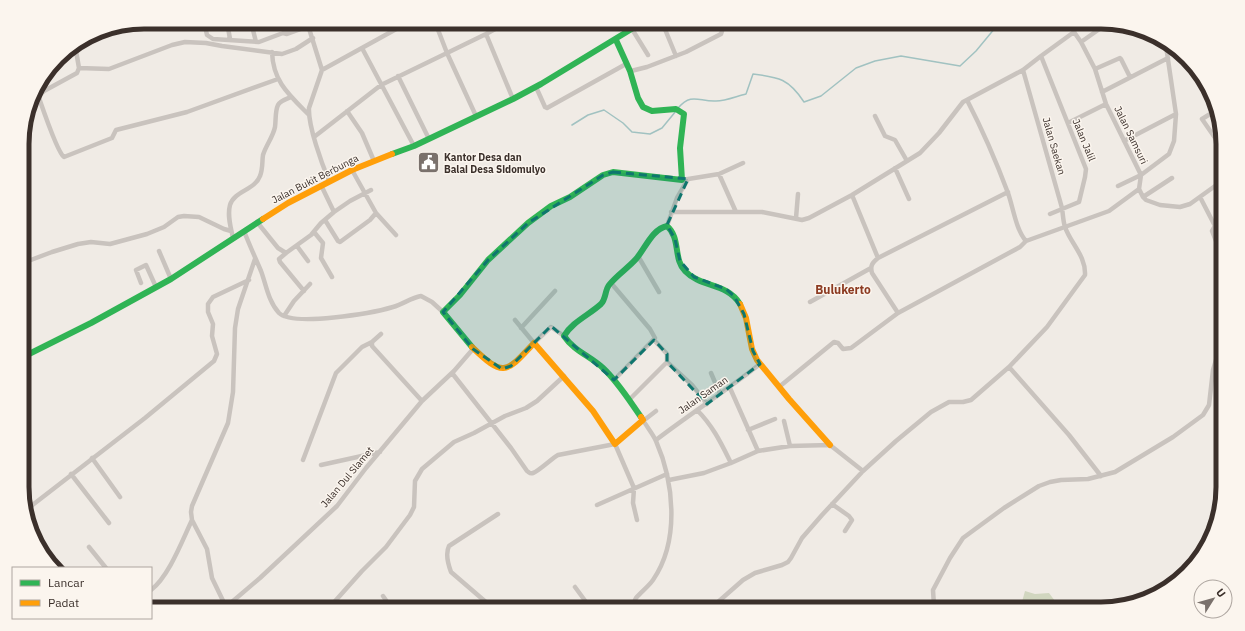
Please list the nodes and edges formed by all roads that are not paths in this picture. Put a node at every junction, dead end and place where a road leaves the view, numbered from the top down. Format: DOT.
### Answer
graph roads {
  1 [pos="206,29"];
  2 [pos="228,29"];
  3 [pos="253,29"];
  4 [pos="299,29"];
  5 [pos="310,29"];
  6 [pos="396,29"];
  7 [pos="438,29"];
  8 [pos="495,29"];
  9 [pos="632,29"];
  10 [pos="665,29"];
  11 [pos="721,29"];
  12 [pos="1075,29"];
  13 [pos="1100,29"];
  14 [pos="1074,32"];
  15 [pos="486,34"];
  16 [pos="313,38"];
  17 [pos="230,39"];
  18 [pos="616,40"];
  19 [pos="256,42"];
  20 [pos="1081,42"];
  21 [pos="362,48"];
  22 [pos="1167,49"];
  23 [pos="76,51"];
  24 [pos="272,52"];
  25 [pos="447,53"];
  26 [pos="648,55"];
  27 [pos="676,56"];
  28 [pos="1041,56"];
  29 [pos="1168,58"];
  30 [pos="626,64"];
  31 [pos="79,68"];
  32 [pos="1095,69"];
  33 [pos="322,70"];
  34 [pos="1023,70"];
  35 [pos="631,71"];
  36 [pos="398,76"];
  37 [pos="1130,77"];
  38 [pos="278,78"];
  39 [pos="381,85"];
  40 [pos="536,87"];
  41 [pos="1102,92"];
  42 [pos="41,93"];
  43 [pos="291,97"];
  44 [pos="39,98"];
  45 [pos="514,99"];
  46 [pos="966,100"];
  47 [pos="1106,104"];
  48 [pos="347,111"];
  49 [pos="1212,113"];
  50 [pos="308,114"];
  51 [pos="1176,114"];
  52 [pos="476,116"];
  53 [pos="875,116"];
  54 [pos="1068,123"];
  55 [pos="314,137"];
  56 [pos="429,139"];
  57 [pos="1216,139"];
  58 [pos="1124,141"];
  59 [pos="414,146"];
  60 [pos="374,161"];
  61 [pos="907,161"];
  62 [pos="743,163"];
  63 [pos="895,168"];
  64 [pos="352,170"];
  65 [pos="719,174"];
  66 [pos="1141,175"];
  67 [pos="1172,178"];
  68 [pos="685,179"];
  69 [pos="329,181"];
  70 [pos="321,185"];
  71 [pos="1118,186"];
  72 [pos="1216,186"];
  73 [pos="1139,189"];
  74 [pos="371,190"];
  75 [pos="1008,192"];
  76 [pos="365,193"];
  77 [pos="798,194"];
  78 [pos="852,195"];
  79 [pos="1143,197"];
  80 [pos="1200,198"];
  81 [pos="909,199"];
  82 [pos="1062,208"];
  83 [pos="334,212"];
  84 [pos="671,212"];
  85 [pos="736,212"];
  86 [pos="376,213"];
  87 [pos="1050,214"];
  88 [pos="796,218"];
  89 [pos="325,220"];
  90 [pos="257,222"];
  91 [pos="667,226"];
  92 [pos="1215,226"];
  93 [pos="1065,227"];
  94 [pos="231,231"];
  95 [pos="244,231"];
  96 [pos="314,232"];
  97 [pos="396,235"];
  98 [pos="233,238"];
  99 [pos="1026,241"];
  100 [pos="1216,241"];
  101 [pos="297,246"];
  102 [pos="159,251"];
  103 [pos="286,253"];
  104 [pos="638,256"];
  105 [pos="878,258"];
  106 [pos="255,259"];
  107 [pos="308,261"];
  108 [pos="29,262"];
  109 [pos="871,268"];
  110 [pos="171,278"];
  111 [pos="332,278"];
  112 [pos="249,280"];
  113 [pos="141,283"];
  114 [pos="611,283"];
  115 [pos="310,284"];
  116 [pos="156,287"];
  117 [pos="304,291"];
  118 [pos="555,291"];
  119 [pos="659,292"];
  120 [pos="810,302"];
  121 [pos="443,312"];
  122 [pos="898,313"];
  123 [pos="284,316"];
  124 [pos="515,320"];
  125 [pos="521,328"];
  126 [pos="381,334"];
  127 [pos="564,336"];
  128 [pos="654,340"];
  129 [pos="372,342"];
  130 [pos="534,343"];
  131 [pos="473,349"];
  132 [pos="30,353"];
  133 [pos="1216,360"];
  134 [pos="667,362"];
  135 [pos="760,364"];
  136 [pos="1008,367"];
  137 [pos="452,373"];
  138 [pos="711,374"];
  139 [pos="564,376"];
  140 [pos="614,380"];
  141 [pos="779,387"];
  142 [pos="730,388"];
  143 [pos="720,394"];
  144 [pos="629,400"];
  145 [pos="422,402"];
  146 [pos="707,404"];
  147 [pos="697,410"];
  148 [pos="656,411"];
  149 [pos="775,419"];
  150 [pos="643,420"];
  151 [pos="784,421"];
  152 [pos="491,424"];
  153 [pos="748,430"];
  154 [pos="656,440"];
  155 [pos="615,444"];
  156 [pos="830,445"];
  157 [pos="790,446"];
  158 [pos="758,451"];
  159 [pos="380,452"];
  160 [pos="92,458"];
  161 [pos="303,460"];
  162 [pos="321,464"];
  163 [pos="731,464"];
  164 [pos="863,471"];
  165 [pos="71,474"];
  166 [pos="667,474"];
  167 [pos="1101,476"];
  168 [pos="668,480"];
  169 [pos="634,488"];
  170 [pos="120,497"];
  171 [pos="832,504"];
  172 [pos="597,505"];
  173 [pos="31,506"];
  174 [pos="498,514"];
  175 [pos="192,520"];
  176 [pos="637,520"];
  177 [pos="109,524"];
  178 [pos="845,531"];
  179 [pos="90,547"];
  180 [pos="105,567"];
  181 [pos="575,587"];
  182 [pos="152,589"];
  183 [pos="383,596"];
  184 [pos="223,602"];
  185 [pos="233,602"];
  186 [pos="334,602"];
  187 [pos="387,602"];
  188 [pos="486,602"];
  189 [pos="586,602"];
  190 [pos="635,602"];
  191 [pos="718,602"];
  192 [pos="934,602"];
  1 -- 17 [label="street"];
  2 -- 17 [label="street"];
  3 -- 19 [label="street"];
  4 -- 19 [label="street"];
  5 -- 16 [label="street"];
  6 -- 21 [label="street"];
  7 -- 25 [label="street"];
  8 -- 15 [label="street"];
  9 -- 18 [label="street, Jalan Bukit Berbunga"];
  9 -- 26 [label="street"];
  10 -- 27 [label="street"];
  11 -- 27 [label="street"];
  12 -- 14 [label="street"];
  13 -- 20 [label="street"];
  14 -- 20 [label="street, Jalan Samsuri"];
  14 -- 28 [label="street"];
  15 -- 25 [label="street"];
  15 -- 45 [label="street"];
  16 -- 24 [label="street"];
  16 -- 33 [label="street"];
  17 -- 19 [label="street"];
  18 -- 30 [label="street"];
  18 -- 40 [label="street, Jalan Bukit Berbunga"];
  20 -- 32 [label="street, Jalan Samsuri"];
  21 -- 33 [label="street"];
  21 -- 39 [label="street"];
  22 -- 29 [label="street"];
  23 -- 31 [label="street"];
  24 -- 31 [label="street"];
  24 -- 38 [label="street"];
  25 -- 36 [label="street"];
  25 -- 52 [label="street"];
  27 -- 35 [label="street"];
  28 -- 34 [label="street"];
  28 -- 54 [label="street, Jalan Jalil"];
  29 -- 37 [label="street"];
  29 -- 51 [label="street"];
  30 -- 35 [label="street"];
  30 -- 40 [label="street"];
  31 -- 42 [label="street"];
  32 -- 37 [label="street"];
  32 -- 41 [label="street, Jalan Samsuri"];
  33 -- 50 [label="street"];
  34 -- 46 [label="street"];
  34 -- 82 [label="street, Jalan Saekan"];
  35 -- 68 [label="street"];
  36 -- 39 [label="street"];
  36 -- 56 [label="street"];
  37 -- 41 [label="street"];
  38 -- 43 [label="street"];
  38 -- 44 [label="street"];
  39 -- 48 [label="street"];
  39 -- 59 [label="street"];
  40 -- 45 [label="street, Jalan Bukit Berbunga"];
  41 -- 47 [label="street, Jalan Samsuri"];
  43 -- 50 [label="street"];
  43 -- 94 [label="street"];
  45 -- 52 [label="street, Jalan Bukit Berbunga"];
  46 -- 61 [label="street"];
  46 -- 75 [label="street"];
  47 -- 54 [label="street"];
  47 -- 58 [label="street, Jalan Samsuri"];
  48 -- 55 [label="street"];
  48 -- 60 [label="street"];
  49 -- 57 [label="street"];
  50 -- 55 [label="street"];
  51 -- 58 [label="street"];
  51 -- 66 [label="street"];
  52 -- 56 [label="street, Jalan Bukit Berbunga"];
  53 -- 61 [label="street"];
  54 -- 82 [label="street, Jalan Jalil"];
  55 -- 69 [label="street"];
  56 -- 59 [label="street, Jalan Bukit Berbunga"];
  58 -- 66 [label="street, Jalan Samsuri"];
  59 -- 60 [label="street, Jalan Bukit Berbunga"];
  60 -- 64 [label="street, Jalan Bukit Berbunga"];
  61 -- 63 [label="street"];
  62 -- 65 [label="street"];
  63 -- 78 [label="street"];
  63 -- 81 [label="street"];
  64 -- 69 [label="street, Jalan Bukit Berbunga"];
  64 -- 76 [label="street"];
  65 -- 68 [label="street"];
  65 -- 85 [label="street"];
  66 -- 71 [label="street"];
  66 -- 73 [label="street, Jalan Samsuri"];
  67 -- 79 [label="street"];
  68 -- 84 [label="street"];
  68 -- 121 [label="street"];
  69 -- 70 [label="street, Jalan Bukit Berbunga"];
  70 -- 83 [label="street"];
  70 -- 90 [label="street, Jalan Bukit Berbunga"];
  72 -- 80 [label="street"];
  73 -- 79 [label="street"];
  73 -- 93 [label="street"];
  74 -- 76 [label="street"];
  75 -- 99 [label="street"];
  75 -- 105 [label="street"];
  76 -- 83 [label="street"];
  76 -- 86 [label="street"];
  77 -- 88 [label="street"];
  78 -- 88 [label="street"];
  78 -- 105 [label="street"];
  79 -- 80 [label="street"];
  80 -- 92 [label="street"];
  82 -- 87 [label="street, Jalan Jalil"];
  82 -- 93 [label="street, Jalan Saekan"];
  83 -- 89 [label="street"];
  84 -- 85 [label="street"];
  84 -- 91 [label="street"];
  85 -- 88 [label="street"];
  86 -- 89 [label="street"];
  86 -- 97 [label="street"];
  89 -- 96 [label="street"];
  90 -- 95 [label="street, Jalan Bukit Berbunga"];
  90 -- 103 [label="street"];
  91 -- 104 [label="street"];
  91 -- 135 [label="street"];
  92 -- 100 [label="street"];
  93 -- 99 [label="street"];
  93 -- 136 [label="street, Jalan Saekan"];
  94 -- 98 [label="street"];
  94 -- 108 [label="street"];
  95 -- 98 [label="street, Jalan Bukit Berbunga"];
  95 -- 106 [label="street"];
  96 -- 101 [label="street"];
  96 -- 111 [label="street"];
  98 -- 110 [label="street, Jalan Bukit Berbunga"];
  99 -- 122 [label="street"];
  101 -- 103 [label="street"];
  101 -- 107 [label="street"];
  102 -- 110 [label="street"];
  103 -- 117 [label="street"];
  104 -- 114 [label="street"];
  104 -- 119 [label="street"];
  105 -- 109 [label="street"];
  106 -- 112 [label="street"];
  106 -- 123 [label="street"];
  109 -- 120 [label="street"];
  109 -- 122 [label="street"];
  110 -- 116 [label="street, Jalan Bukit Berbunga"];
  112 -- 160 [label="street"];
  112 -- 175 [label="street"];
  113 -- 116 [label="street"];
  114 -- 127 [label="street"];
  114 -- 128 [label="street"];
  115 -- 117 [label="street"];
  116 -- 132 [label="street, Jalan Bukit Berbunga"];
  117 -- 123 [label="street"];
  118 -- 125 [label="street"];
  121 -- 123 [label="street"];
  121 -- 131 [label="street"];
  122 -- 141 [label="street"];
  124 -- 125 [label="street"];
  125 -- 130 [label="street"];
  126 -- 129 [label="street"];
  127 -- 130 [label="street"];
  127 -- 140 [label="street"];
  128 -- 134 [label="street"];
  128 -- 140 [label="street"];
  129 -- 145 [label="street"];
  129 -- 161 [label="street"];
  130 -- 131 [label="street"];
  130 -- 139 [label="street"];
  131 -- 137 [label="street, Jalan Dul Slamet"];
  133 -- 167 [label="street"];
  134 -- 144 [label="street"];
  134 -- 146 [label="street"];
  135 -- 141 [label="street"];
  135 -- 142 [label="street, Jalan Saman"];
  136 -- 164 [label="street, Jalan Saekan"];
  136 -- 167 [label="street"];
  137 -- 145 [label="street, Jalan Dul Slamet"];
  137 -- 152 [label="street"];
  138 -- 143 [label="street"];
  139 -- 152 [label="street"];
  139 -- 155 [label="street"];
  140 -- 144 [label="street"];
  141 -- 156 [label="street"];
  142 -- 143 [label="street, Jalan Saman"];
  142 -- 153 [label="street"];
  143 -- 146 [label="street, Jalan Saman"];
  144 -- 150 [label="street"];
  145 -- 159 [label="street, Jalan Dul Slamet"];
  146 -- 147 [label="street, Jalan Saman"];
  147 -- 154 [label="street, Jalan Saman"];
  147 -- 163 [label="street"];
  148 -- 150 [label="street"];
  149 -- 153 [label="street"];
  150 -- 154 [label="street"];
  150 -- 155 [label="street"];
  151 -- 157 [label="street"];
  152 -- 155 [label="street"];
  152 -- 186 [label="street"];
  153 -- 158 [label="street"];
  154 -- 166 [label="street"];
  155 -- 169 [label="street"];
  156 -- 157 [label="street"];
  156 -- 164 [label="street"];
  157 -- 158 [label="street"];
  158 -- 163 [label="street"];
  159 -- 162 [label="street"];
  159 -- 185 [label="street, Jalan Dul Slamet"];
  160 -- 165 [label="street"];
  160 -- 170 [label="street"];
  163 -- 168 [label="street"];
  164 -- 171 [label="street, Jalan Saekan"];
  165 -- 173 [label="street"];
  165 -- 177 [label="street"];
  166 -- 168 [label="street"];
  166 -- 169 [label="street"];
  167 -- 192 [label="street"];
  168 -- 190 [label="street"];
  169 -- 172 [label="street"];
  169 -- 176 [label="street"];
  171 -- 178 [label="street"];
  171 -- 191 [label="street, Jalan Saekan"];
  174 -- 188 [label="street"];
  175 -- 182 [label="street"];
  175 -- 184 [label="street"];
  179 -- 180 [label="street"];
  181 -- 189 [label="street"];
  183 -- 187 [label="street"];
}
